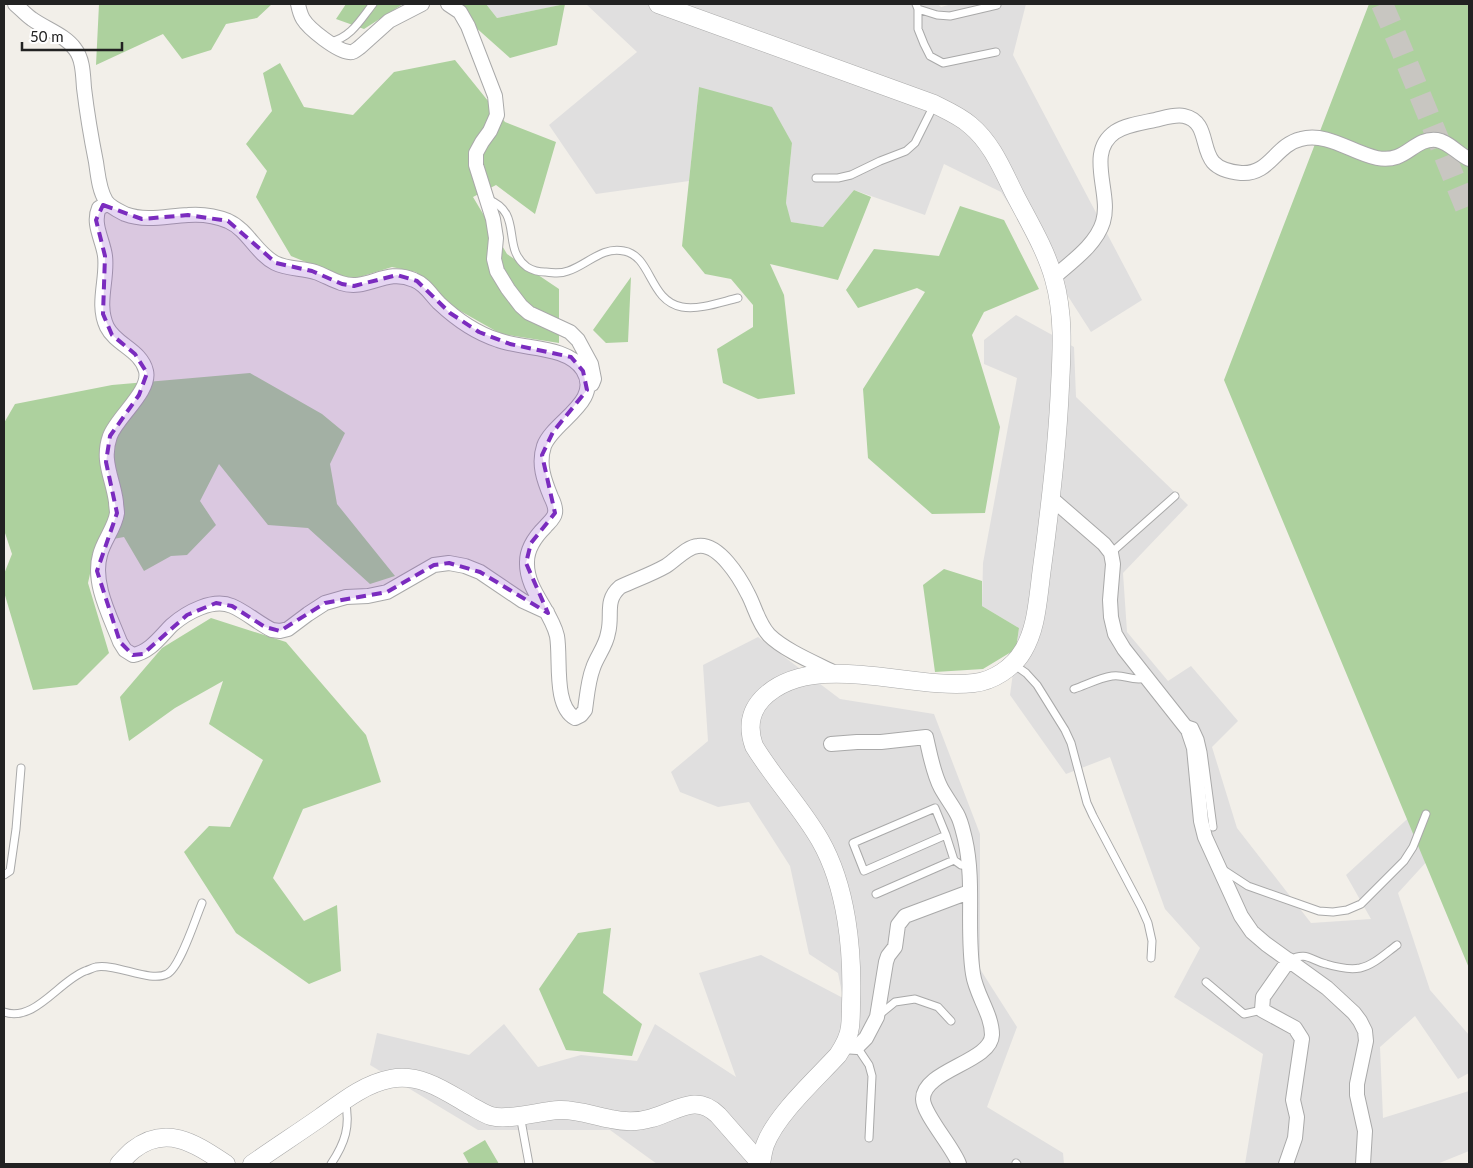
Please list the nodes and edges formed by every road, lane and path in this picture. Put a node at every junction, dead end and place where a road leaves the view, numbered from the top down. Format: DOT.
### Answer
graph roads {
  1 [pos="15,4"];
  2 [pos="298,4"];
  3 [pos="373,4"];
  4 [pos="422,4"];
  5 [pos="448,4"];
  6 [pos="658,4"];
  7 [pos="997,5"];
  8 [pos="917,6"];
  9 [pos="330,42"];
  10 [pos="996,52"];
  11 [pos="934,104"];
  12 [pos="1469,159"];
  13 [pos="816,178"];
  14 [pos="486,199"];
  15 [pos="107,204"];
  16 [pos="1054,278"];
  17 [pos="738,298"];
  18 [pos="587,390"];
  19 [pos="1175,496"];
  20 [pos="1051,498"];
  21 [pos="1111,553"];
  22 [pos="548,613"];
  23 [pos="1013,664"];
  24 [pos="835,673"];
  25 [pos="1147,678"];
  26 [pos="1074,689"];
  27 [pos="1183,722"];
  28 [pos="830,744"];
  29 [pos="21,768"];
  30 [pos="1426,814"];
  31 [pos="1213,827"];
  32 [pos="946,835"];
  33 [pos="954,860"];
  34 [pos="969,866"];
  35 [pos="1219,868"];
  36 [pos="4,875"];
  37 [pos="970,892"];
  38 [pos="876,894"];
  39 [pos="202,903"];
  40 [pos="1397,945"];
  41 [pos="1151,958"];
  42 [pos="1289,960"];
  43 [pos="1206,982"];
  44 [pos="1262,1010"];
  45 [pos="4,1012"];
  46 [pos="876,1017"];
  47 [pos="951,1021"];
  48 [pos="850,1047"];
  49 [pos="345,1100"];
  50 [pos="520,1115"];
  51 [pos="870,1138"];
  52 [pos="119,1164"];
  53 [pos="226,1164"];
  54 [pos="252,1164"];
  55 [pos="331,1164"];
  56 [pos="529,1164"];
  57 [pos="761,1164"];
  58 [pos="959,1164"];
  59 [pos="1286,1164"];
  60 [pos="1363,1164"];
  1 -- 15 [label="street"];
  2 -- 9 [label="street"];
  3 -- 9 [label="lane"];
  4 -- 9 [label="street"];
  5 -- 14 [label="street"];
  6 -- 11 [label="street"];
  7 -- 8 [label="lane"];
  8 -- 10 [label="lane"];
  11 -- 13 [label="lane"];
  11 -- 16 [label="street"];
  12 -- 16 [label="street"];
  14 -- 17 [label="lane"];
  14 -- 18 [label="street"];
  15 -- 18 [label="street"];
  15 -- 22 [label="street"];
  16 -- 20 [label="street"];
  18 -- 22 [label="street"];
  19 -- 21 [label="lane"];
  20 -- 21 [label="street"];
  20 -- 23 [label="street"];
  21 -- 25 [label="street"];
  22 -- 24 [label="street"];
  23 -- 24 [label="street"];
  23 -- 41 [label="lane"];
  24 -- 48 [label="street"];
  25 -- 26 [label="lane"];
  25 -- 27 [label="street"];
  27 -- 31 [label="lane"];
  27 -- 35 [label="street"];
  28 -- 34 [label="street"];
  29 -- 36 [label="lane"];
  30 -- 35 [label="lane"];
  32 -- 32 [label="lane"];
  32 -- 33 [label="lane"];
  33 -- 34 [label="lane"];
  33 -- 38 [label="lane"];
  34 -- 37 [label="street"];
  35 -- 42 [label="street"];
  37 -- 46 [label="street"];
  37 -- 58 [label="street"];
  39 -- 45 [label="lane"];
  40 -- 42 [label="lane"];
  42 -- 44 [label="street"];
  42 -- 60 [label="street"];
  43 -- 44 [label="lane"];
  44 -- 59 [label="street"];
  46 -- 47 [label="lane"];
  46 -- 48 [label="street"];
  48 -- 51 [label="lane"];
  48 -- 57 [label="street"];
  49 -- 50 [label="street"];
  49 -- 54 [label="street"];
  49 -- 55 [label="lane"];
  50 -- 56 [label="lane"];
  50 -- 57 [label="street"];
  52 -- 53 [label="street"];
}
